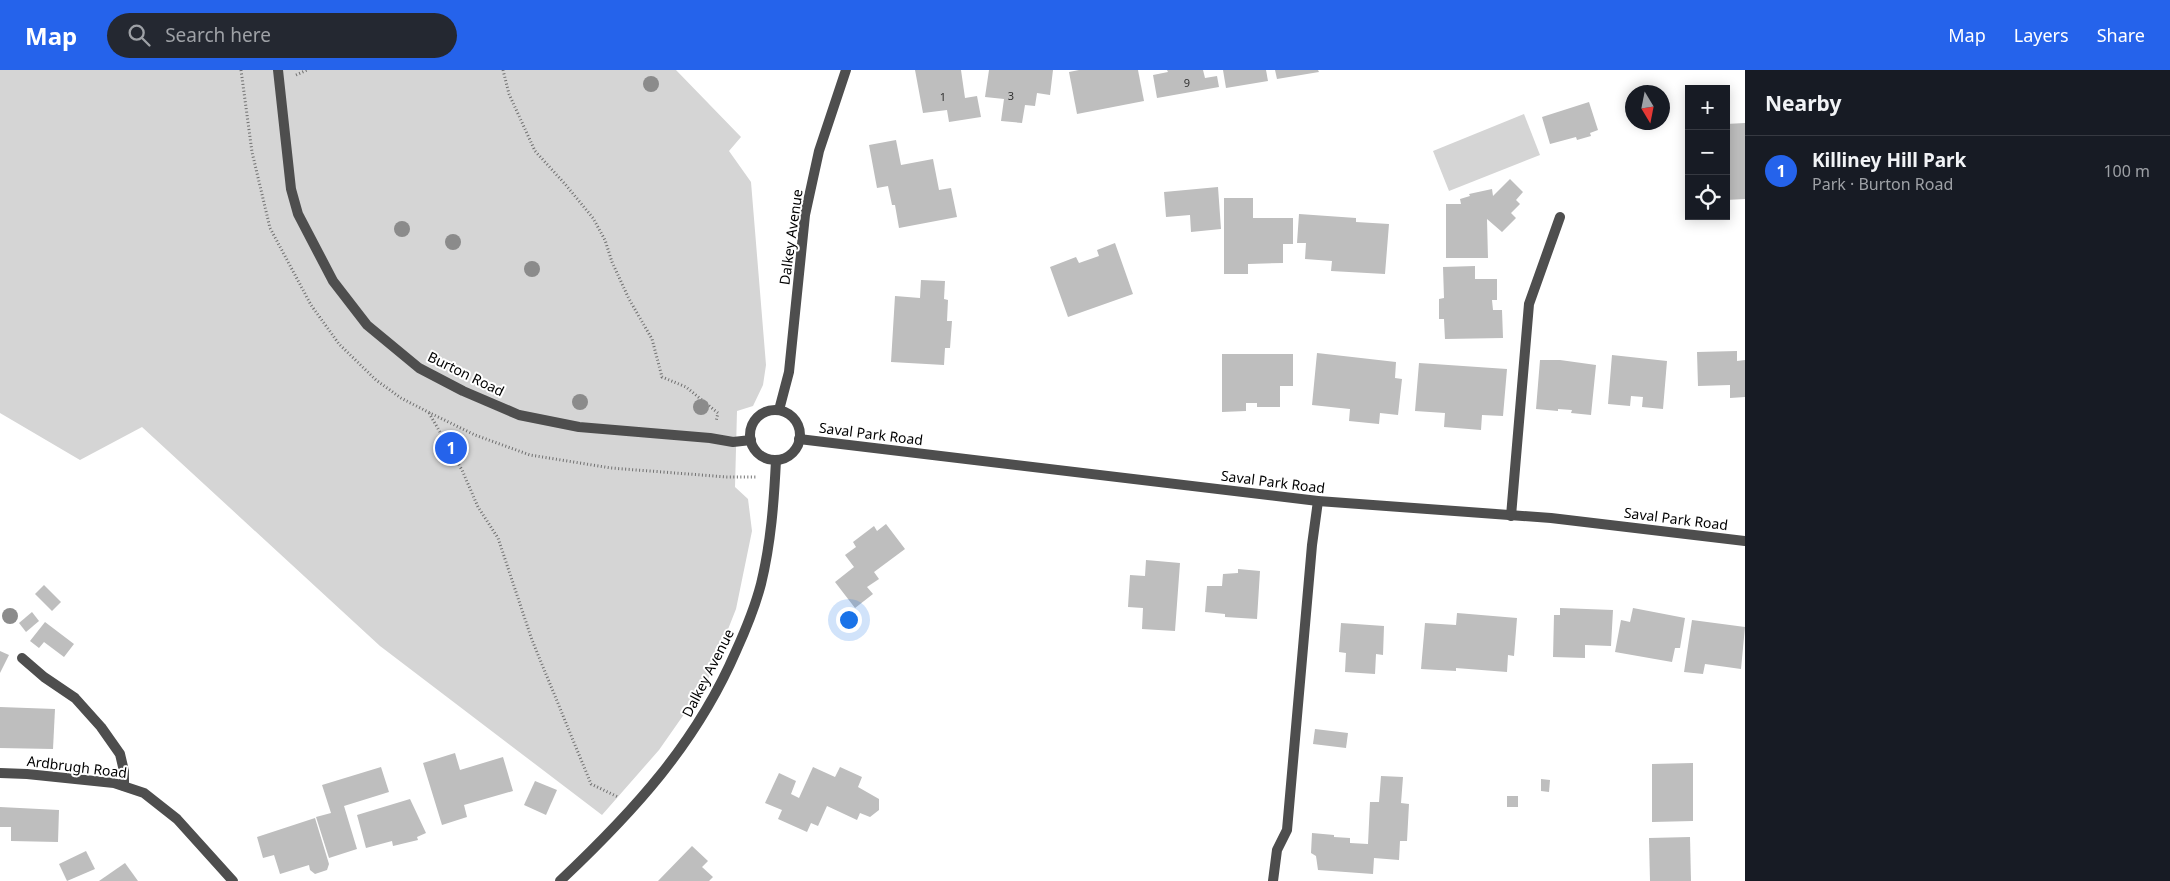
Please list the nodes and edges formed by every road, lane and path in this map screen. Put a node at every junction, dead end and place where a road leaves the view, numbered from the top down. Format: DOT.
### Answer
graph roads {
  1 [pos="241,70"];
  2 [pos="278,70"];
  3 [pos="502,70"];
  4 [pos="846,70"];
  5 [pos="1560,216"];
  6 [pos="780,410"];
  7 [pos="428,412"];
  8 [pos="710,438"];
  9 [pos="799,439"];
  10 [pos="751,440"];
  11 [pos="776,460"];
  12 [pos="775,478"];
  13 [pos="1318,502"];
  14 [pos="1511,516"];
  15 [pos="1745,541"];
  16 [pos="22,658"];
  17 [pos="0,773"];
  18 [pos="124,786"];
  19 [pos="637,805"];
  20 [pos="233,881"];
  21 [pos="560,881"];
  22 [pos="1273,881"];
  1 -- 7 [label="path"];
  2 -- 8 [label="street, Burton Road"];
  3 -- 8 [label="path"];
  4 -- 6 [label="street, Dalkey Avenue"];
  5 -- 14 [label="street"];
  6 -- 9 [label="street"];
  6 -- 10 [label="street"];
  7 -- 12 [label="path"];
  7 -- 19 [label="path"];
  8 -- 10 [label="street, Burton Road"];
  9 -- 11 [label="street"];
  9 -- 13 [label="street, Saval Park Road"];
  10 -- 11 [label="street"];
  11 -- 12 [label="street, Dalkey Avenue"];
  12 -- 19 [label="street, Dalkey Avenue"];
  13 -- 14 [label="street, Saval Park Road"];
  13 -- 22 [label="street"];
  14 -- 15 [label="street, Saval Park Road"];
  16 -- 18 [label="street"];
  17 -- 18 [label="street, Ardbrugh Road"];
  18 -- 20 [label="street, Ardbrugh Road"];
  19 -- 21 [label="street, Dalkey Avenue"];
}
